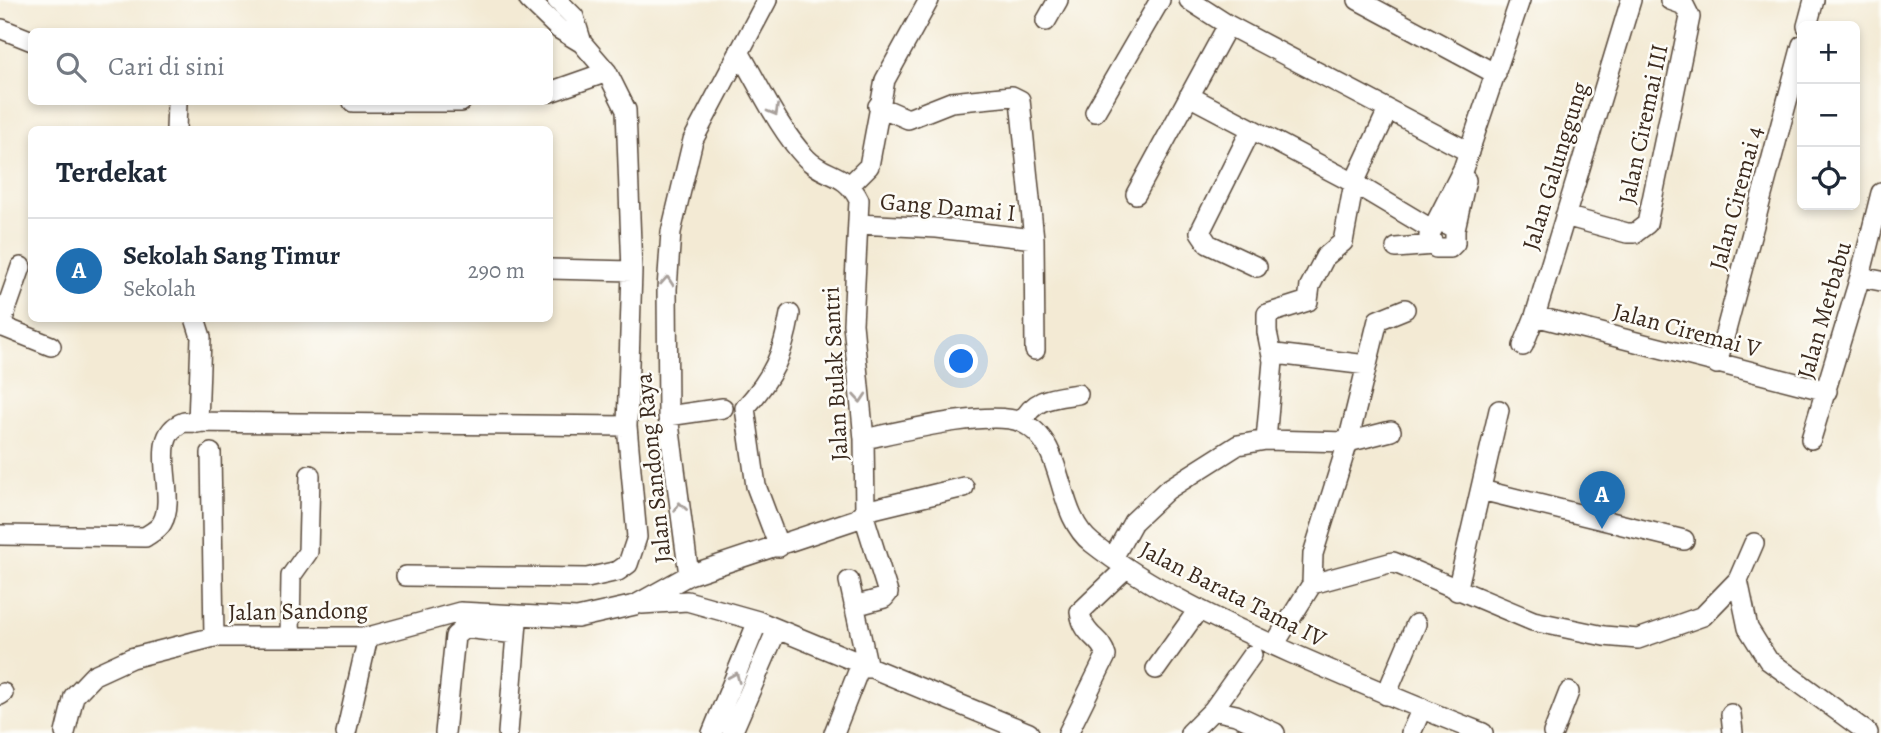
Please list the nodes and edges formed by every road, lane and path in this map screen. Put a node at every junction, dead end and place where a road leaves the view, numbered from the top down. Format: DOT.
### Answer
graph roads {
  1 [pos="528,0"];
  2 [pos="557,0"];
  3 [pos="767,0"];
  4 [pos="929,0"];
  5 [pos="1058,0"];
  6 [pos="1160,0"];
  7 [pos="1189,0"];
  8 [pos="1358,0"];
  9 [pos="1520,0"];
  10 [pos="1631,0"];
  11 [pos="1670,0"];
  12 [pos="1814,0"];
  13 [pos="1046,21"];
  14 [pos="1808,21"];
  15 [pos="1228,24"];
  16 [pos="2,29"];
  17 [pos="28,39"];
  18 [pos="582,43"];
  19 [pos="739,52"];
  20 [pos="1797,64"];
  21 [pos="607,72"];
  22 [pos="1496,74"];
  23 [pos="553,91"];
  24 [pos="1189,96"];
  25 [pos="177,105"];
  26 [pos="878,106"];
  27 [pos="1388,110"];
  28 [pos="1095,112"];
  29 [pos="176,126"];
  30 [pos="1251,130"];
  31 [pos="1466,160"];
  32 [pos="1354,183"];
  33 [pos="851,184"];
  34 [pos="1881,193"];
  35 [pos="1136,194"];
  36 [pos="1565,216"];
  37 [pos="858,224"];
  38 [pos="1439,232"];
  39 [pos="1034,239"];
  40 [pos="1396,248"];
  41 [pos="21,267"];
  42 [pos="1257,267"];
  43 [pos="553,270"];
  44 [pos="632,271"];
  45 [pos="1860,277"];
  46 [pos="1881,281"];
  47 [pos="1405,309"];
  48 [pos="790,314"];
  49 [pos="1535,316"];
  50 [pos="196,322"];
  51 [pos="1,327"];
  52 [pos="51,346"];
  53 [pos="1523,346"];
  54 [pos="1035,350"];
  55 [pos="1273,361"];
  56 [pos="1717,364"];
  57 [pos="1367,365"];
  58 [pos="1827,391"];
  59 [pos="1078,394"];
  60 [pos="723,408"];
  61 [pos="1499,410"];
  62 [pos="668,415"];
  63 [pos="1022,422"];
  64 [pos="198,423"];
  65 [pos="627,426"];
  66 [pos="1391,431"];
  67 [pos="864,439"];
  68 [pos="1811,439"];
  69 [pos="1266,440"];
  70 [pos="1348,442"];
  71 [pos="211,453"];
  72 [pos="310,475"];
  73 [pos="964,487"];
  74 [pos="1481,490"];
  75 [pos="864,512"];
  76 [pos="0,535"];
  77 [pos="1684,540"];
  78 [pos="1754,543"];
  79 [pos="779,547"];
  80 [pos="1119,563"];
  81 [pos="689,575"];
  82 [pos="406,576"];
  83 [pos="1738,580"];
  84 [pos="849,581"];
  85 [pos="1312,584"];
  86 [pos="1457,591"];
  87 [pos="635,605"];
  88 [pos="854,606"];
  89 [pos="1198,610"];
  90 [pos="758,621"];
  91 [pos="1416,624"];
  92 [pos="517,625"];
  93 [pos="777,629"];
  94 [pos="214,637"];
  95 [pos="290,637"];
  96 [pos="368,637"];
  97 [pos="1274,645"];
  98 [pos="1252,654"];
  99 [pos="864,666"];
  100 [pos="1156,669"];
  101 [pos="1569,692"];
  102 [pos="1386,695"];
  103 [pos="1422,709"];
  104 [pos="1213,710"];
  105 [pos="65,733"];
  106 [pos="346,733"];
  107 [pos="445,733"];
  108 [pos="508,733"];
  109 [pos="712,733"];
  110 [pos="732,733"];
  111 [pos="834,733"];
  112 [pos="1028,733"];
  113 [pos="1068,733"];
  114 [pos="1190,733"];
  115 [pos="1275,733"];
  116 [pos="1411,733"];
  117 [pos="1483,733"];
  118 [pos="1553,733"];
  119 [pos="1868,733"];
  1 -- 18 [label="street"];
  2 -- 18 [label="street"];
  3 -- 19 [label="street, Jalan Sandong Raya"];
  4 -- 26 [label="street"];
  5 -- 13 [label="street"];
  6 -- 28 [label="street"];
  7 -- 15 [label="street"];
  8 -- 22 [label="street"];
  9 -- 22 [label="street"];
  10 -- 36 [label="street, Jalan Galunggung"];
  11 -- 36 [label="street, Jalan Ciremai III"];
  12 -- 14 [label="street"];
  15 -- 24 [label="street"];
  15 -- 27 [label="street"];
  16 -- 17 [label="street"];
  18 -- 21 [label="street"];
  19 -- 33 [label="street, one-way"];
  62 -- 19 [label="street, Jalan Sandong Raya, one-way"];
  20 -- 56 [label="street, Jalan Ciremai 4"];
  21 -- 23 [label="street"];
  21 -- 44 [label="street"];
  22 -- 31 [label="street"];
  24 -- 30 [label="street"];
  24 -- 35 [label="street"];
  25 -- 29 [label="street"];
  26 -- 33 [label="street"];
  26 -- 39 [label="street"];
  27 -- 31 [label="street"];
  27 -- 32 [label="street"];
  30 -- 32 [label="street"];
  30 -- 42 [label="street"];
  31 -- 38 [label="street"];
  32 -- 38 [label="street"];
  32 -- 55 [label="street"];
  33 -- 37 [label="street, Jalan Bulak Santri"];
  34 -- 45 [label="street, Jalan Merbabu"];
  36 -- 49 [label="street, Jalan Galunggung"];
  37 -- 39 [label="street, Gang Damai I"];
  37 -- 67 [label="street, Jalan Bulak Santri, one-way"];
  38 -- 40 [label="street"];
  39 -- 54 [label="street"];
  41 -- 51 [label="street"];
  43 -- 44 [label="street"];
  44 -- 65 [label="street"];
  45 -- 46 [label="street"];
  45 -- 58 [label="street, Jalan Merbabu"];
  47 -- 57 [label="street"];
  48 -- 79 [label="street"];
  49 -- 53 [label="street, Jalan Galunggung"];
  49 -- 56 [label="street, Jalan Ciremai V"];
  50 -- 64 [label="street"];
  51 -- 52 [label="street"];
  55 -- 57 [label="street"];
  55 -- 69 [label="street"];
  56 -- 58 [label="street, Jalan Ciremai V"];
  57 -- 70 [label="street"];
  58 -- 68 [label="street, Jalan Merbabu"];
  59 -- 63 [label="street"];
  60 -- 62 [label="street"];
  61 -- 74 [label="street"];
  81 -- 62 [label="street, Jalan Sandong Raya, one-way"];
  63 -- 67 [label="street"];
  63 -- 80 [label="street, Jalan Barata Tama IV"];
  64 -- 65 [label="street"];
  64 -- 76 [label="street"];
  65 -- 82 [label="street"];
  66 -- 70 [label="street"];
  67 -- 75 [label="street, Jalan Bulak Santri"];
  69 -- 70 [label="street"];
  69 -- 80 [label="street"];
  70 -- 85 [label="street"];
  71 -- 94 [label="street"];
  72 -- 95 [label="street"];
  73 -- 75 [label="street"];
  74 -- 77 [label="street"];
  74 -- 86 [label="street"];
  75 -- 79 [label="street"];
  75 -- 88 [label="street, Jalan Bulak Santri"];
  78 -- 83 [label="street"];
  79 -- 81 [label="street"];
  80 -- 89 [label="street, Jalan Barata Tama IV"];
  80 -- 113 [label="street"];
  81 -- 87 [label="street, Jalan Sandong"];
  83 -- 86 [label="street"];
  83 -- 119 [label="street"];
  84 -- 88 [label="street"];
  85 -- 86 [label="street"];
  85 -- 97 [label="street"];
  87 -- 90 [label="street"];
  87 -- 92 [label="street, Jalan Sandong"];
  88 -- 99 [label="street"];
  89 -- 97 [label="street, Jalan Barata Tama IV"];
  89 -- 100 [label="street"];
  90 -- 93 [label="street"];
  109 -- 90 [label="street, one-way"];
  91 -- 102 [label="street"];
  92 -- 96 [label="street, Jalan Sandong"];
  92 -- 107 [label="street"];
  92 -- 108 [label="street"];
  93 -- 99 [label="street"];
  93 -- 110 [label="street"];
  94 -- 95 [label="street, Jalan Sandong"];
  94 -- 105 [label="street, Jalan Sandong"];
  95 -- 96 [label="street, Jalan Sandong"];
  96 -- 106 [label="street"];
  97 -- 102 [label="street, Jalan Barata Tama IV"];
  98 -- 104 [label="street"];
  99 -- 111 [label="street"];
  99 -- 112 [label="street"];
  101 -- 118 [label="street"];
  102 -- 103 [label="street, Jalan Barata Tama IV"];
  103 -- 116 [label="street"];
  103 -- 117 [label="street, Jalan Barata Tama IV"];
  104 -- 114 [label="street"];
  104 -- 115 [label="street"];
}
